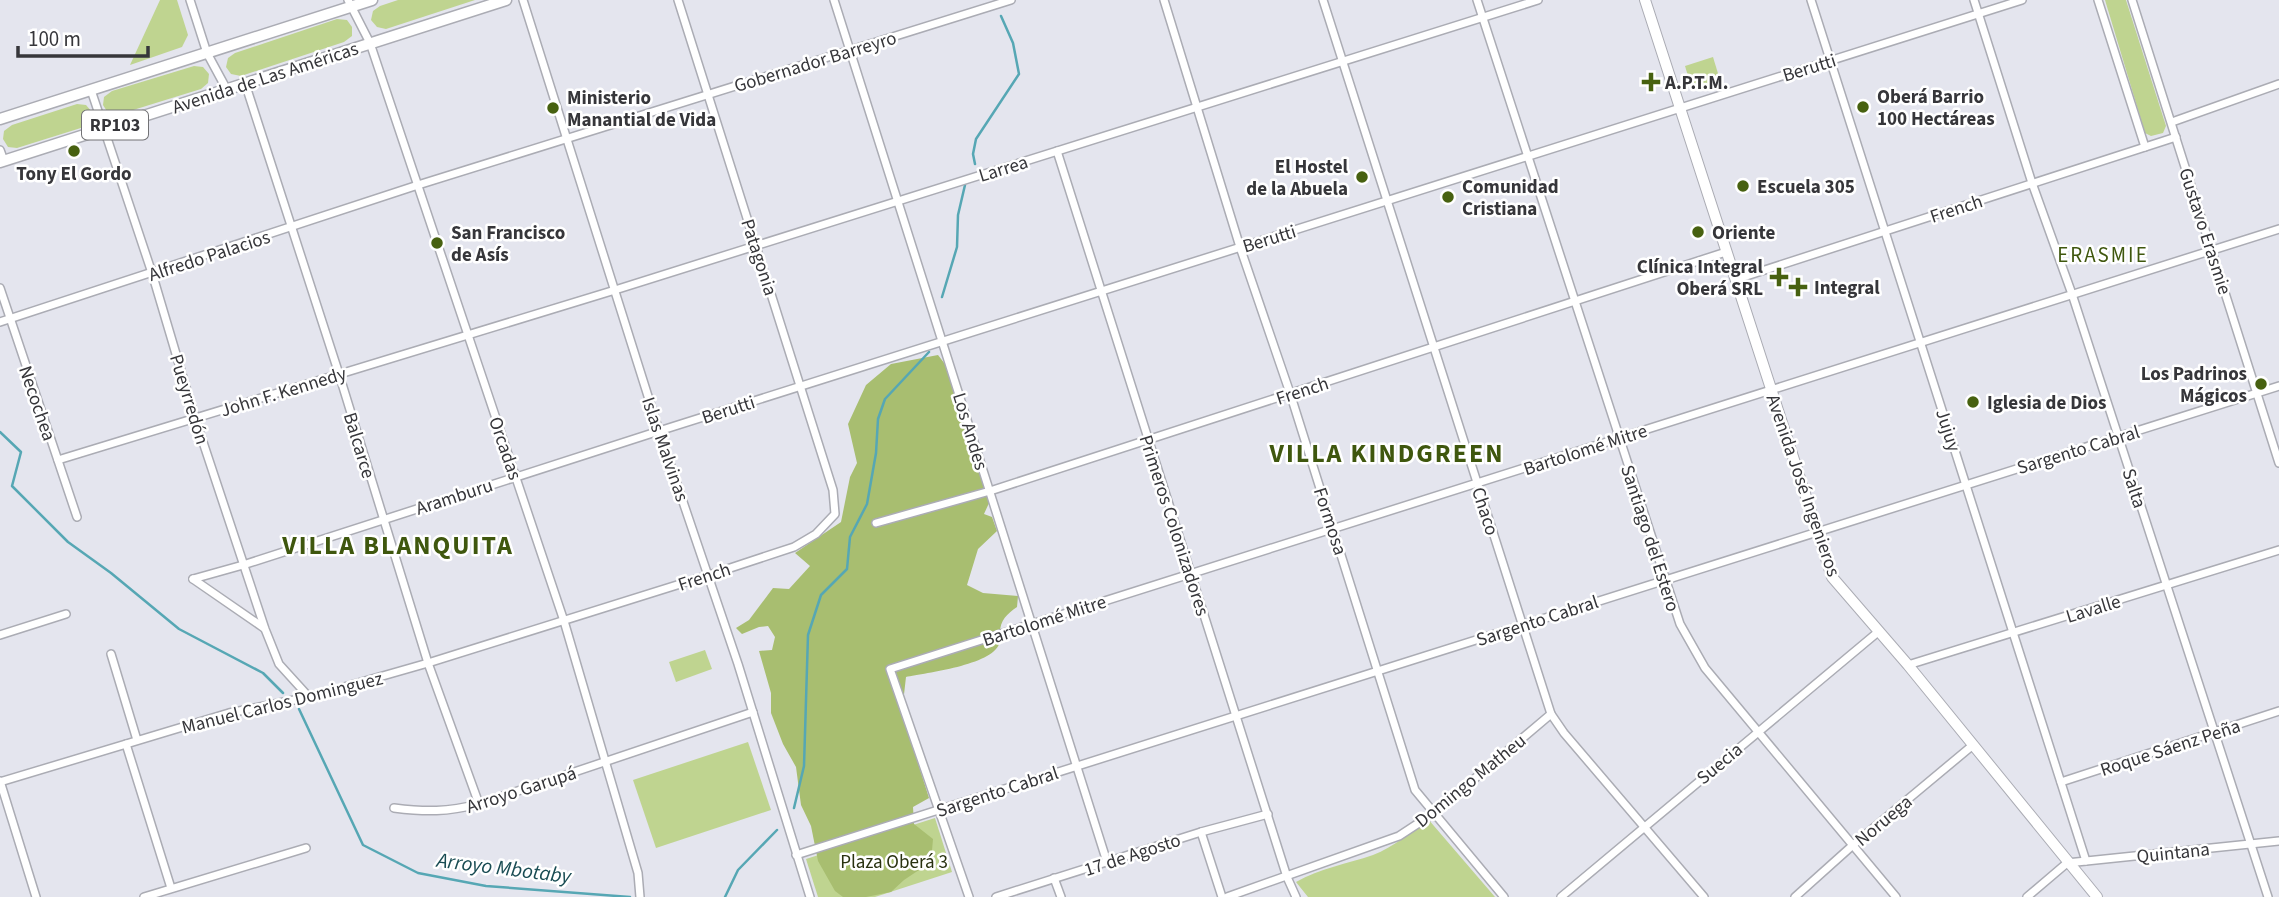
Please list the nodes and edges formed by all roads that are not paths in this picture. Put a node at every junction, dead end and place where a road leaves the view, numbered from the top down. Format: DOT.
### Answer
graph roads {
  1 [pos="190,0"];
  2 [pos="372,0"];
  3 [pos="506,0"];
  4 [pos="523,0"];
  5 [pos="678,0"];
  6 [pos="834,0"];
  7 [pos="1011,0"];
  8 [pos="1164,0"];
  9 [pos="1323,0"];
  10 [pos="1477,0"];
  11 [pos="1538,0"];
  12 [pos="1645,0"];
  13 [pos="1811,0"];
  14 [pos="1974,0"];
  15 [pos="2022,0"];
  16 [pos="2098,0"];
  17 [pos="2132,0"];
  18 [pos="349,4"];
  19 [pos="1979,14"];
  20 [pos="1483,18"];
  21 [pos="370,43"];
  22 [pos="850,50"];
  23 [pos="207,53"];
  24 [pos="1830,61"];
  25 [pos="1342,62"];
  26 [pos="245,83"];
  27 [pos="2279,84"];
  28 [pos="91,90"];
  29 [pos="227,90"];
  30 [pos="708,95"];
  31 [pos="1198,107"];
  32 [pos="1681,108"];
  33 [pos="0,119"];
  34 [pos="2172,122"];
  35 [pos="104,129"];
  36 [pos="2176,137"];
  37 [pos="567,139"];
  38 [pos="2145,147"];
  39 [pos="0,150"];
  40 [pos="1057,151"];
  41 [pos="1527,156"];
  42 [pos="2,162"];
  43 [pos="2032,183"];
  44 [pos="418,185"];
  45 [pos="898,201"];
  46 [pos="1386,201"];
  47 [pos="292,228"];
  48 [pos="2279,229"];
  49 [pos="1885,231"];
  50 [pos="756,245"];
  51 [pos="1240,247"];
  52 [pos="2211,250"];
  53 [pos="1726,252"];
  54 [pos="152,273"];
  55 [pos="1737,279"];
  56 [pos="0,288"];
  57 [pos="615,290"];
  58 [pos="1101,291"];
  59 [pos="2071,294"];
  60 [pos="1574,301"];
  61 [pos="9,318"];
  62 [pos="0,321"];
  63 [pos="468,334"];
  64 [pos="943,341"];
  65 [pos="1921,342"];
  66 [pos="1434,346"];
  67 [pos="339,374"];
  68 [pos="801,386"];
  69 [pos="2279,386"];
  70 [pos="1771,390"];
  71 [pos="1290,393"];
  72 [pos="2257,393"];
  73 [pos="195,418"];
  74 [pos="659,431"];
  75 [pos="2118,436"];
  76 [pos="1619,438"];
  77 [pos="1147,440"];
  78 [pos="58,460"];
  79 [pos="2279,463"];
  80 [pos="516,477"];
  81 [pos="1478,484"];
  82 [pos="1966,484"];
  83 [pos="990,491"];
  84 [pos="835,514"];
  85 [pos="77,517"];
  86 [pos="382,519"];
  87 [pos="876,523"];
  88 [pos="1333,528"];
  89 [pos="1816,531"];
  90 [pos="2279,550"];
  91 [pos="243,565"];
  92 [pos="1191,574"];
  93 [pos="709,575"];
  94 [pos="1663,579"];
  95 [pos="2166,585"];
  96 [pos="66,614"];
  97 [pos="564,621"];
  98 [pos="1032,624"];
  99 [pos="1522,624"];
  100 [pos="265,629"];
  101 [pos="1878,632"];
  102 [pos="2014,633"];
  103 [pos="0,635"];
  104 [pos="111,654"];
  105 [pos="428,663"];
  106 [pos="1908,665"];
  107 [pos="1379,671"];
  108 [pos="309,697"];
  109 [pos="2279,711"];
  110 [pos="753,712"];
  111 [pos="1551,714"];
  112 [pos="1237,715"];
  113 [pos="1757,732"];
  114 [pos="2214,732"];
  115 [pos="138,740"];
  116 [pos="126,744"];
  117 [pos="1973,745"];
  118 [pos="606,762"];
  119 [pos="1076,765"];
  120 [pos="0,782"];
  121 [pos="2061,782"];
  122 [pos="479,804"];
  123 [pos="394,808"];
  124 [pos="939,809"];
  125 [pos="1434,813"];
  126 [pos="1268,814"];
  127 [pos="1643,827"];
  128 [pos="1200,832"];
  129 [pos="2279,841"];
  130 [pos="2251,844"];
  131 [pos="1853,845"];
  132 [pos="306,849"];
  133 [pos="796,855"];
  134 [pos="2087,861"];
  135 [pos="1107,863"];
  136 [pos="2067,863"];
  137 [pos="1287,877"];
  138 [pos="1054,878"];
  139 [pos="171,888"];
  140 [pos="36,897"];
  141 [pos="144,897"];
  142 [pos="640,897"];
  143 [pos="810,897"];
  144 [pos="969,897"];
  145 [pos="996,897"];
  146 [pos="1061,897"];
  147 [pos="1224,897"];
  148 [pos="1296,897"];
  149 [pos="1504,897"];
  150 [pos="1561,897"];
  151 [pos="1704,897"];
  152 [pos="1795,897"];
  153 [pos="1896,897"];
  154 [pos="2027,897"];
  155 [pos="2097,897"];
  156 [pos="2269,897"];
  1 -- 23 [label="street"];
  2 -- 18 [label="main road, RP103"];
  3 -- 21 [label="main road, RP103"];
  4 -- 37 [label="street, Islas Malvinas"];
  5 -- 30 [label="street, Patagonia"];
  6 -- 22 [label="street, Los Andes"];
  7 -- 22 [label="street, Gobernador Barreyro"];
  8 -- 31 [label="street, Formosa"];
  9 -- 25 [label="street, Chaco"];
  10 -- 20 [label="street, Santiago del Estero"];
  11 -- 20 [label="street, Larrea"];
  12 -- 32 [label="main road, Avenida José Ingenieros"];
  13 -- 24 [label="street, Jujuy"];
  14 -- 19 [label="street, Salta"];
  15 -- 19 [label="street, Berutti"];
  16 -- 38 [label="street"];
  17 -- 34 [label="street, Gustavo Erasmie"];
  18 -- 21 [label="street, Orcadas"];
  18 -- 23 [label="main road, RP103"];
  19 -- 24 [label="street, Berutti"];
  19 -- 43 [label="street, Salta"];
  20 -- 25 [label="street, Larrea"];
  20 -- 41 [label="street, Santiago del Estero"];
  21 -- 26 [label="main road, Avenida de Las Américas / RP103"];
  21 -- 44 [label="street, Orcadas"];
  22 -- 30 [label="street, Gobernador Barreyro"];
  22 -- 45 [label="street, Los Andes"];
  23 -- 28 [label="main road, RP103"];
  23 -- 29 [label="street"];
  24 -- 32 [label="street, Berutti"];
  24 -- 49 [label="street, Jujuy"];
  25 -- 31 [label="street, Larrea"];
  25 -- 46 [label="street, Chaco"];
  26 -- 29 [label="main road, Avenida de Las Américas / RP103"];
  26 -- 47 [label="street, Balcarce"];
  27 -- 34 [label="street"];
  28 -- 33 [label="main road, RP103"];
  28 -- 35 [label="street, Pueyrredón"];
  29 -- 35 [label="main road, Avenida de Las Américas / RP103"];
  30 -- 37 [label="street, Gobernador Barreyro"];
  30 -- 50 [label="street, Patagonia"];
  31 -- 40 [label="street, Larrea"];
  31 -- 51 [label="street, Formosa"];
  32 -- 41 [label="street, Berutti"];
  32 -- 53 [label="main road, Avenida José Ingenieros"];
  34 -- 36 [label="street, Gustavo Erasmie"];
  35 -- 42 [label="main road, Avenida de Las Américas / RP103"];
  35 -- 54 [label="street, Pueyrredón"];
  36 -- 38 [label="street, French"];
  36 -- 52 [label="street, Gustavo Erasmie"];
  37 -- 44 [label="street, Gobernador Barreyro"];
  37 -- 57 [label="street, Islas Malvinas"];
  38 -- 43 [label="street, French"];
  39 -- 42 [label="street"];
  40 -- 45 [label="street, Larrea"];
  40 -- 58 [label="street, Primeros Colonizadores"];
  41 -- 46 [label="street, Berutti"];
  41 -- 60 [label="street, Santiago del Estero"];
  43 -- 49 [label="street, French"];
  43 -- 59 [label="street, Salta"];
  44 -- 47 [label="street, Alfredo Palacios"];
  44 -- 63 [label="street, Orcadas"];
  45 -- 50 [label="street, Larrea"];
  45 -- 64 [label="street, Los Andes"];
  46 -- 51 [label="street, Berutti"];
  46 -- 66 [label="street, Chaco"];
  47 -- 54 [label="street, Alfredo Palacios"];
  47 -- 67 [label="street, Balcarce"];
  48 -- 52 [label="street, Bartolomé Mitre"];
  49 -- 55 [label="street, French"];
  49 -- 65 [label="street, Jujuy"];
  50 -- 57 [label="street, Larrea"];
  50 -- 68 [label="street, Patagonia"];
  51 -- 58 [label="street, Berutti"];
  51 -- 71 [label="street, Formosa"];
  52 -- 59 [label="street, Bartolomé Mitre"];
  52 -- 72 [label="street, Gustavo Erasmie"];
  53 -- 55 [label="main road, Avenida José Ingenieros"];
  53 -- 60 [label="street, French"];
  54 -- 61 [label="street, Alfredo Palacios"];
  54 -- 73 [label="street, Pueyrredón"];
  55 -- 70 [label="main road, Avenida José Ingenieros"];
  56 -- 61 [label="street, Necochea"];
  57 -- 63 [label="street, Larrea"];
  57 -- 74 [label="street, Islas Malvinas"];
  58 -- 64 [label="street, Berutti"];
  58 -- 77 [label="street, Primeros Colonizadores"];
  59 -- 65 [label="street, Bartolomé Mitre"];
  59 -- 75 [label="street, Salta"];
  60 -- 66 [label="street, French"];
  60 -- 76 [label="street, Santiago del Estero"];
  61 -- 62 [label="street, Alfredo Palacios"];
  61 -- 78 [label="street, Necochea"];
  63 -- 67 [label="street, John F. Kennedy"];
  63 -- 80 [label="street, Orcadas"];
  64 -- 68 [label="street, Berutti"];
  64 -- 83 [label="street, Los Andes"];
  65 -- 70 [label="street, Bartolomé Mitre"];
  65 -- 82 [label="street, Jujuy"];
  66 -- 71 [label="street, French"];
  66 -- 81 [label="street, Chaco"];
  67 -- 73 [label="street, John F. Kennedy"];
  67 -- 86 [label="street, Balcarce"];
  68 -- 74 [label="street, Berutti"];
  68 -- 84 [label="street, Patagonia"];
  69 -- 72 [label="street, Sargento Cabral"];
  70 -- 76 [label="street, Bartolomé Mitre"];
  70 -- 89 [label="main road, Avenida José Ingenieros"];
  71 -- 77 [label="street, French"];
  71 -- 88 [label="street, Formosa"];
  72 -- 75 [label="street, Sargento Cabral"];
  72 -- 79 [label="street, Gustavo Erasmie"];
  73 -- 78 [label="street, John F. Kennedy"];
  73 -- 91 [label="street, Pueyrredón"];
  74 -- 80 [label="street, Berutti"];
  74 -- 93 [label="street, Islas Malvinas"];
  75 -- 82 [label="street, Sargento Cabral"];
  75 -- 95 [label="street, Salta"];
  76 -- 81 [label="street, Bartolomé Mitre"];
  76 -- 94 [label="street, Santiago del Estero"];
  77 -- 83 [label="street, French"];
  77 -- 92 [label="street, Primeros Colonizadores"];
  78 -- 85 [label="street, Necochea"];
  80 -- 86 [label="street, Aramburu"];
  80 -- 97 [label="street, Orcadas"];
  81 -- 88 [label="street, Bartolomé Mitre"];
  81 -- 99 [label="street, Chaco"];
  82 -- 89 [label="street, Sargento Cabral"];
  82 -- 102 [label="street, Jujuy"];
  83 -- 87 [label="street, French"];
  83 -- 98 [label="street, Los Andes"];
  84 -- 93 [label="street, French"];
  86 -- 91 [label="street, Aramburu"];
  86 -- 105 [label="street, Balcarce"];
  88 -- 92 [label="street, Bartolomé Mitre"];
  88 -- 107 [label="street, Formosa"];
  89 -- 94 [label="street, Sargento Cabral"];
  89 -- 101 [label="main road, Avenida José Ingenieros"];
  90 -- 95 [label="street, Lavalle"];
  91 -- 100 [label="street, Pueyrredón"];
  91 -- 100 [label="street, Aramburu"];
  92 -- 98 [label="street, Bartolomé Mitre"];
  92 -- 112 [label="street, Primeros Colonizadores"];
  93 -- 97 [label="street, French"];
  93 -- 110 [label="street, Islas Malvinas"];
  94 -- 99 [label="street, Sargento Cabral"];
  94 -- 113 [label="street, Santiago del Estero"];
  95 -- 102 [label="street, Lavalle"];
  95 -- 114 [label="street, Salta"];
  96 -- 103 [label="street"];
  97 -- 105 [label="street, Manuel Carlos Dominguez"];
  97 -- 118 [label="street, Orcadas"];
  98 -- 119 [label="street, Los Andes"];
  98 -- 124 [label="street, Bartolomé Mitre"];
  99 -- 107 [label="street, Sargento Cabral"];
  99 -- 111 [label="street, Chaco"];
  100 -- 108 [label="street, Pueyrredón"];
  101 -- 106 [label="main road, Avenida José Ingenieros"];
  101 -- 113 [label="street, Suecia"];
  102 -- 106 [label="street, Lavalle"];
  102 -- 121 [label="street, Jujuy"];
  104 -- 115 [label="street"];
  105 -- 108 [label="street, Manuel Carlos Dominguez"];
  105 -- 122 [label="street, Balcarce"];
  106 -- 117 [label="main road, Avenida José Ingenieros"];
  107 -- 112 [label="street, Sargento Cabral"];
  107 -- 125 [label="street, Formosa"];
  108 -- 115 [label="street, Manuel Carlos Dominguez"];
  109 -- 114 [label="street, Roque Sáenz Peña"];
  110 -- 118 [label="street"];
  110 -- 133 [label="street, Islas Malvinas"];
  111 -- 125 [label="street, Domingo Matheu"];
  111 -- 127 [label="street, Chaco"];
  112 -- 119 [label="street, Sargento Cabral"];
  112 -- 126 [label="street, Primeros Colonizadores"];
  113 -- 127 [label="street, Suecia"];
  113 -- 131 [label="street, Santiago del Estero"];
  114 -- 121 [label="street, Roque Sáenz Peña"];
  114 -- 130 [label="street, Salta"];
  115 -- 116 [label="street, Manuel Carlos Dominguez"];
  116 -- 120 [label="street, Manuel Carlos Dominguez"];
  116 -- 139 [label="street"];
  117 -- 131 [label="street, Noruega"];
  117 -- 136 [label="main road, Avenida José Ingenieros"];
  118 -- 122 [label="street, Arroyo Garupá"];
  118 -- 142 [label="street, Orcadas"];
  119 -- 124 [label="street, Sargento Cabral"];
  119 -- 135 [label="street, Los Andes"];
  120 -- 140 [label="street"];
  121 -- 134 [label="street, Jujuy"];
  122 -- 123 [label="street, Arroyo Garupá"];
  124 -- 133 [label="street, Sargento Cabral"];
  124 -- 144 [label="street"];
  125 -- 137 [label="street, Domingo Matheu"];
  125 -- 149 [label="street, Formosa"];
  126 -- 128 [label="street, 17 de Agosto"];
  126 -- 137 [label="street, Primeros Colonizadores"];
  127 -- 150 [label="street, Suecia"];
  127 -- 151 [label="street, Chaco"];
  128 -- 135 [label="street, 17 de Agosto"];
  128 -- 147 [label="street"];
  129 -- 130 [label="street, Quintana"];
  130 -- 134 [label="street, Quintana"];
  130 -- 156 [label="street, Salta"];
  131 -- 152 [label="street, Noruega"];
  131 -- 153 [label="street, Santiago del Estero"];
  132 -- 139 [label="street"];
  133 -- 143 [label="street, Islas Malvinas"];
  134 -- 136 [label="street, Quintana"];
  135 -- 138 [label="street, 17 de Agosto"];
  136 -- 154 [label="street"];
  136 -- 155 [label="main road, Avenida José Ingenieros"];
  137 -- 147 [label="street, Domingo Matheu"];
  137 -- 148 [label="street, Primeros Colonizadores"];
  138 -- 145 [label="street, 17 de Agosto"];
  138 -- 146 [label="street"];
  139 -- 141 [label="street"];
}
